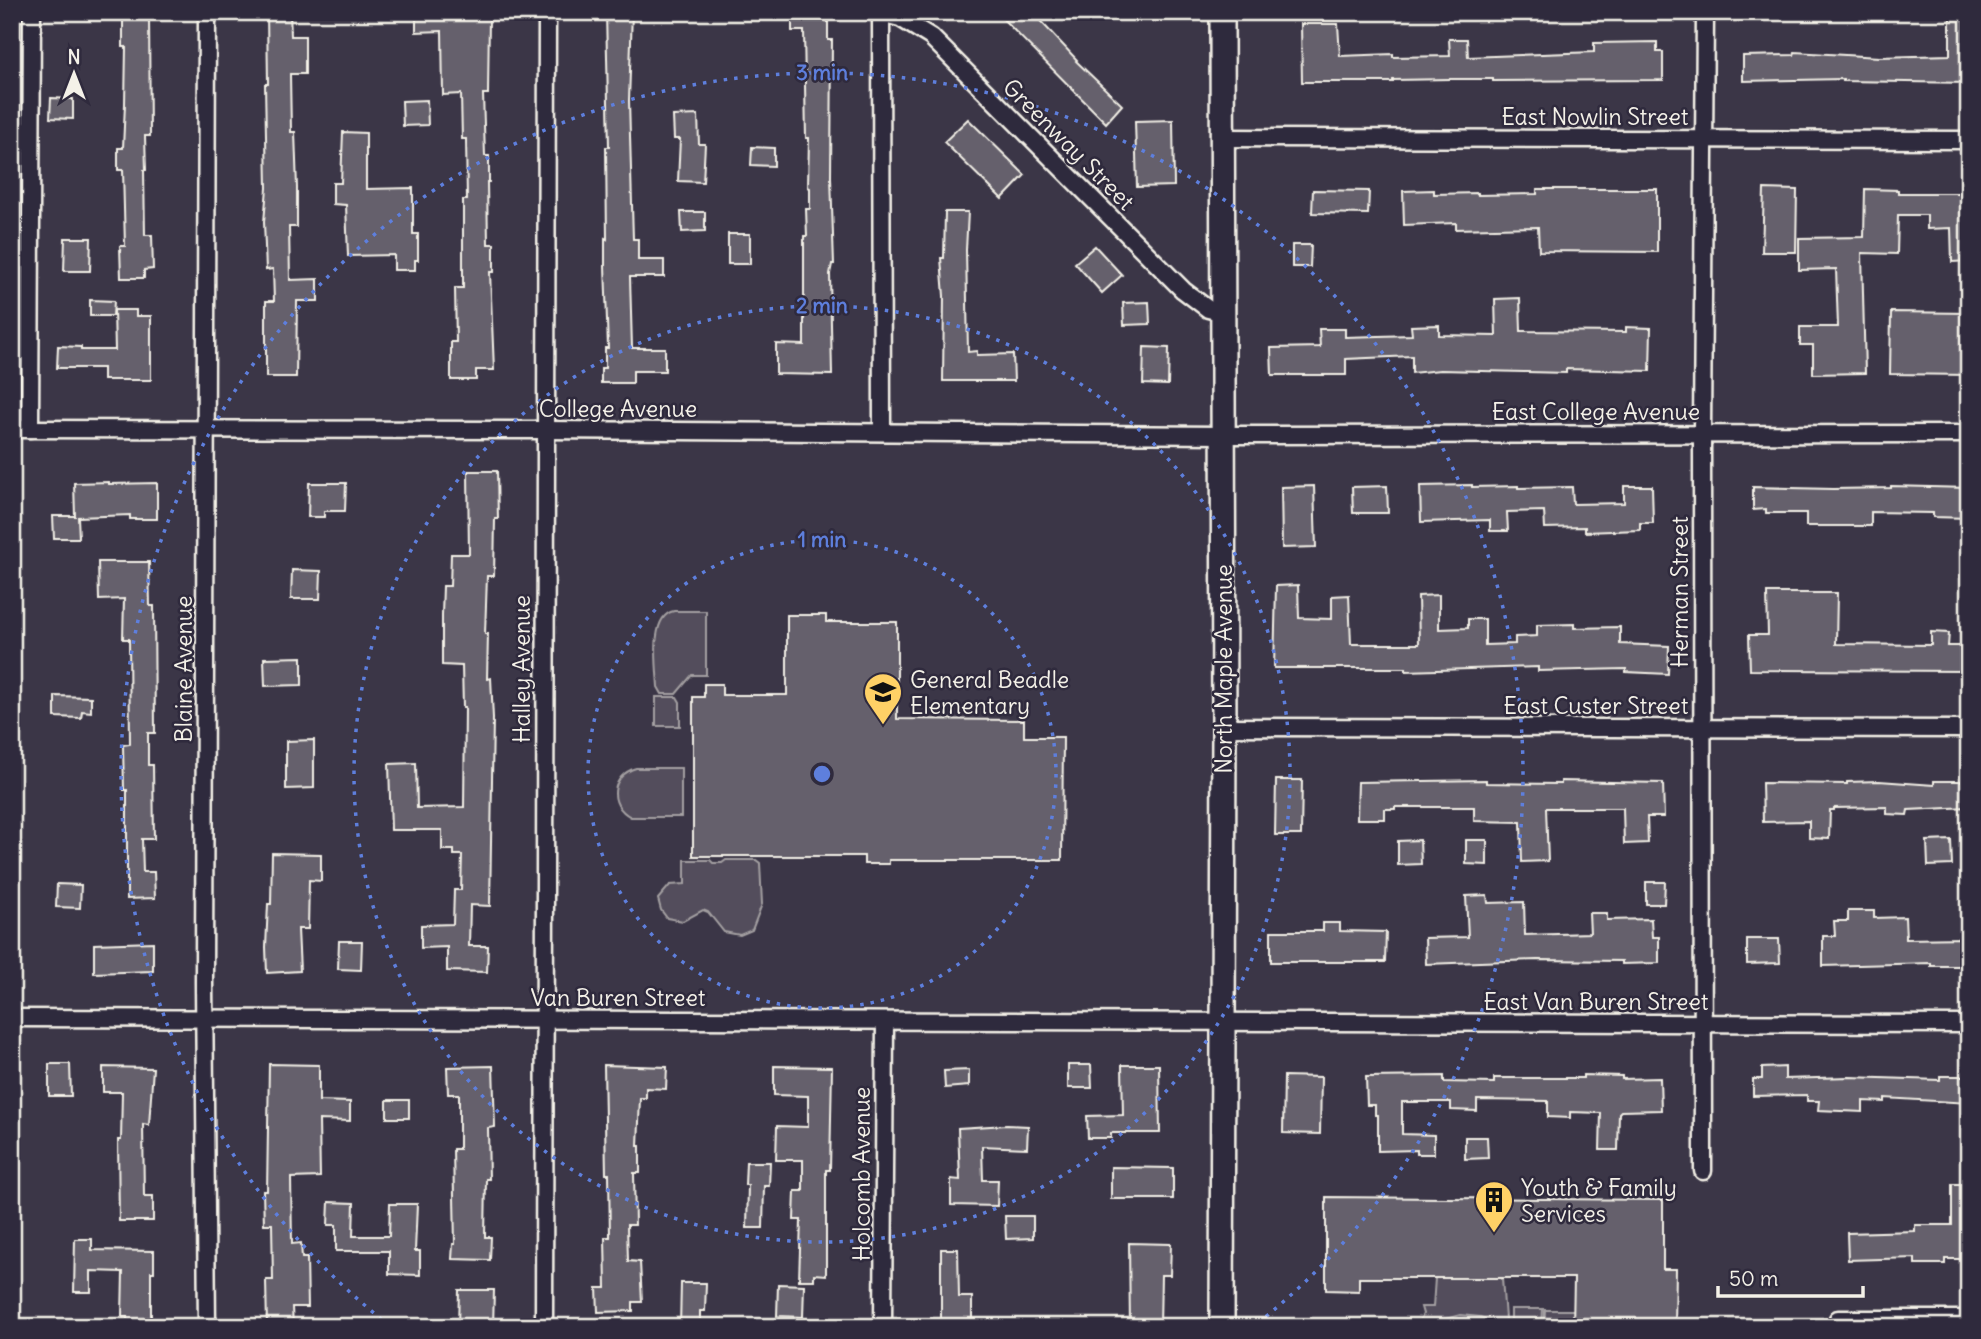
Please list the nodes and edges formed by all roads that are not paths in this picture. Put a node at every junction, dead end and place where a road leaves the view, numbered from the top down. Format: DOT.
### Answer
graph roads {
  1 [pos="32,12"];
  2 [pos="207,12"];
  3 [pos="547,12"];
  4 [pos="1222,12"];
  5 [pos="1705,12"];
  6 [pos="881,13"];
  7 [pos="1222,138"];
  8 [pos="1703,139"];
  9 [pos="1969,140"];
  10 [pos="1222,312"];
  11 [pos="12,429"];
  12 [pos="30,429"];
  13 [pos="207,430"];
  14 [pos="545,430"];
  15 [pos="882,432"];
  16 [pos="1702,433"];
  17 [pos="1969,434"];
  18 [pos="1223,435"];
  19 [pos="1224,727"];
  20 [pos="1702,728"];
  21 [pos="1969,729"];
  22 [pos="12,1018"];
  23 [pos="205,1019"];
  24 [pos="544,1019"];
  25 [pos="885,1022"];
  26 [pos="1223,1022"];
  27 [pos="1702,1024"];
  28 [pos="1969,1024"];
  29 [pos="1703,1171"];
  30 [pos="1838,1319"];
  31 [pos="1969,1319"];
  32 [pos="208,1327"];
  33 [pos="544,1327"];
  34 [pos="883,1327"];
  35 [pos="1222,1327"];
  1 -- 12 [label="street"];
  2 -- 13 [label="street, Blaine Avenue"];
  3 -- 14 [label="street, Halley Avenue"];
  4 -- 7 [label="street, North Maple Avenue"];
  5 -- 8 [label="street, Herman Street"];
  6 -- 10 [label="street, Greenway Street"];
  6 -- 15 [label="street"];
  7 -- 8 [label="street, East Nowlin Street"];
  7 -- 10 [label="street, North Maple Avenue"];
  8 -- 9 [label="street, East Nowlin Street"];
  8 -- 16 [label="street, Herman Street"];
  10 -- 18 [label="street, North Maple Avenue"];
  11 -- 12 [label="street, College Avenue"];
  12 -- 13 [label="street, College Avenue"];
  13 -- 14 [label="street, College Avenue"];
  13 -- 23 [label="street, Blaine Avenue"];
  14 -- 15 [label="street, College Avenue"];
  14 -- 24 [label="street, Halley Avenue"];
  15 -- 18 [label="street, College Avenue"];
  16 -- 17 [label="street, East College Avenue"];
  16 -- 18 [label="street, East College Avenue"];
  16 -- 20 [label="street, Herman Street"];
  18 -- 19 [label="street, North Maple Avenue"];
  19 -- 20 [label="street, East Custer Street"];
  19 -- 26 [label="street, North Maple Avenue"];
  20 -- 21 [label="street, East Custer Street"];
  20 -- 27 [label="street, Herman Street"];
  22 -- 23 [label="street, Van Buren Street"];
  23 -- 24 [label="street, Van Buren Street"];
  23 -- 32 [label="street, Blaine Avenue"];
  24 -- 25 [label="street, Van Buren Street"];
  24 -- 33 [label="street, Halley Avenue"];
  25 -- 26 [label="street, Van Buren Street"];
  25 -- 34 [label="street, Holcomb Avenue"];
  26 -- 27 [label="street, East Van Buren Street"];
  26 -- 35 [label="street, North Maple Avenue"];
  27 -- 28 [label="street, East Van Buren Street"];
  27 -- 29 [label="street, Herman Street"];
  30 -- 31 [label="street"];
}
